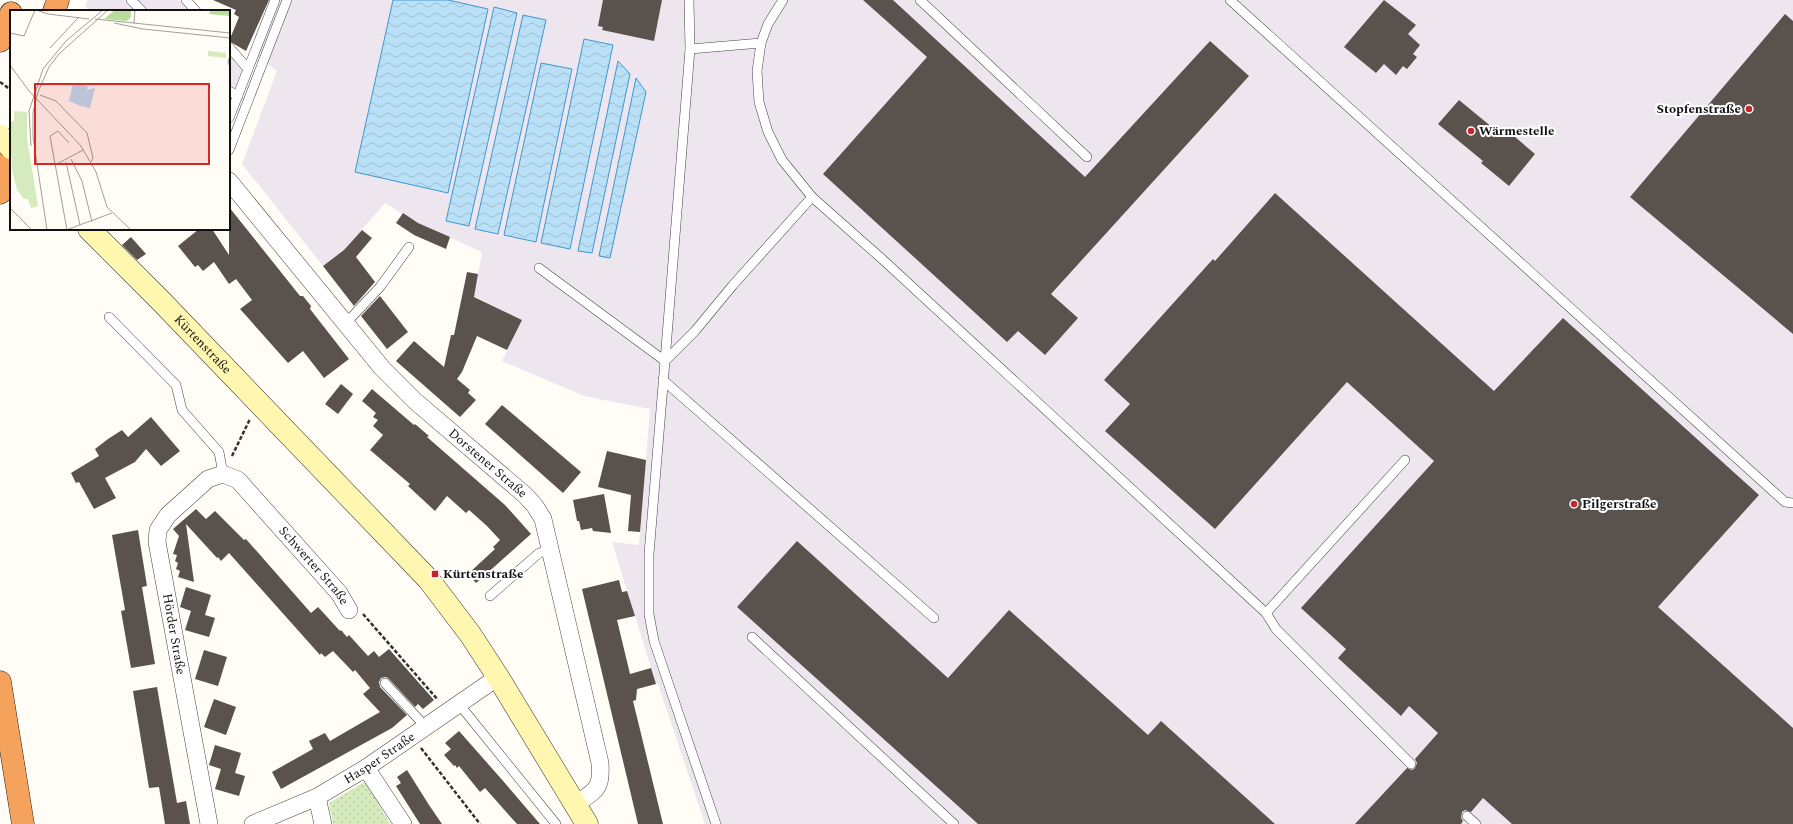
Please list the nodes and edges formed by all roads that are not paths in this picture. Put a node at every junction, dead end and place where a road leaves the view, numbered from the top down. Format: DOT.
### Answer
graph roads {
  1 [pos="16,0"];
  2 [pos="58,0"];
  3 [pos="131,0"];
  4 [pos="186,0"];
  5 [pos="275,0"];
  6 [pos="287,0"];
  7 [pos="689,0"];
  8 [pos="783,0"];
  9 [pos="920,0"];
  10 [pos="1230,0"];
  11 [pos="12,10"];
  12 [pos="54,10"];
  13 [pos="141,10"];
  14 [pos="195,10"];
  15 [pos="10,15"];
  16 [pos="0,41"];
  17 [pos="761,43"];
  18 [pos="230,48"];
  19 [pos="690,49"];
  20 [pos="248,69"];
  21 [pos="230,92"];
  22 [pos="238,96"];
  23 [pos="230,116"];
  24 [pos="0,136"];
  25 [pos="10,147"];
  26 [pos="230,147"];
  27 [pos="10,152"];
  28 [pos="1087,157"];
  29 [pos="230,182"];
  30 [pos="0,193"];
  31 [pos="812,197"];
  32 [pos="91,230"];
  33 [pos="409,248"];
  34 [pos="539,268"];
  35 [pos="109,317"];
  36 [pos="346,323"];
  37 [pos="665,361"];
  38 [pos="663,380"];
  39 [pos="1405,460"];
  40 [pos="223,474"];
  41 [pos="1793,503"];
  42 [pos="550,550"];
  43 [pos="490,596"];
  44 [pos="349,610"];
  45 [pos="1266,613"];
  46 [pos="934,618"];
  47 [pos="752,638"];
  48 [pos="498,677"];
  49 [pos="0,682"];
  50 [pos="385,683"];
  51 [pos="454,708"];
  52 [pos="426,727"];
  53 [pos="1411,764"];
  54 [pos="366,768"];
  55 [pos="318,797"];
  56 [pos="576,804"];
  57 [pos="1467,816"];
  58 [pos="22,824"];
  59 [pos="208,824"];
  60 [pos="253,824"];
  61 [pos="323,824"];
  62 [pos="403,824"];
  63 [pos="556,824"];
  64 [pos="587,824"];
  65 [pos="716,824"];
  66 [pos="954,824"];
  67 [pos="1476,824"];
  1 -- 11 [label="highway"];
  2 -- 12 [label="highway"];
  3 -- 13 [label="lane"];
  4 -- 14 [label="lane"];
  5 -- 20 [label="lane"];
  6 -- 26 [label="lane"];
  7 -- 19 [label="lane"];
  8 -- 17 [label="lane"];
  9 -- 28 [label="lane"];
  10 -- 41 [label="lane"];
  15 -- 16 [label="highway"];
  17 -- 19 [label="lane"];
  17 -- 31 [label="lane"];
  18 -- 20 [label="lane"];
  19 -- 37 [label="lane"];
  20 -- 22 [label="lane"];
  21 -- 22 [label="lane"];
  22 -- 23 [label="lane"];
  24 -- 25 [label="main road, bridge"];
  27 -- 30 [label="highway"];
  29 -- 36 [label="street, Dorstener Straße"];
  31 -- 37 [label="lane"];
  31 -- 45 [label="lane"];
  32 -- 48 [label="main road, Kürtenstraße"];
  33 -- 36 [label="lane"];
  34 -- 37 [label="lane"];
  35 -- 40 [label="lane"];
  36 -- 42 [label="street, Dorstener Straße"];
  37 -- 38 [label="lane"];
  38 -- 46 [label="lane"];
  38 -- 65 [label="lane"];
  39 -- 45 [label="lane"];
  40 -- 44 [label="street, Schwerter Straße"];
  40 -- 59 [label="street, Hörder Straße"];
  42 -- 43 [label="lane"];
  42 -- 56 [label="street, Dorstener Straße"];
  45 -- 53 [label="lane"];
  47 -- 66 [label="lane"];
  48 -- 51 [label="street, Hasper Straße"];
  48 -- 56 [label="main road, Kürtenstraße"];
  49 -- 58 [label="highway"];
  50 -- 52 [label="lane"];
  51 -- 52 [label="street, Hasper Straße"];
  51 -- 63 [label="lane"];
  52 -- 54 [label="street, Hasper Straße"];
  54 -- 55 [label="street, Hasper Straße"];
  54 -- 62 [label="street"];
  55 -- 60 [label="street, Hasper Straße"];
  55 -- 61 [label="street"];
  56 -- 64 [label="main road, Kürtenstraße"];
  57 -- 67 [label="lane"];
}
